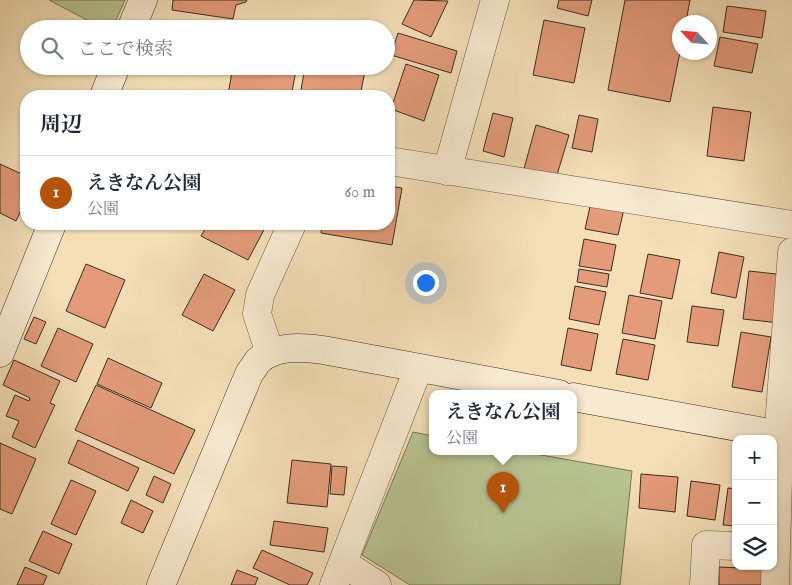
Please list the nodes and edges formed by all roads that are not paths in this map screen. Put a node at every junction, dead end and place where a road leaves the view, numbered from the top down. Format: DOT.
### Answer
graph roads {
  1 [pos="143,0"];
  2 [pos="495,0"];
  3 [pos="135,20"];
  4 [pos="112,75"];
  5 [pos="106,90"];
  6 [pos="395,162"];
  7 [pos="447,172"];
  8 [pos="792,225"];
  9 [pos="50,230"];
  10 [pos="289,230"];
  11 [pos="792,252"];
  12 [pos="0,353"];
  13 [pos="270,353"];
  14 [pos="418,368"];
  15 [pos="537,390"];
  16 [pos="577,398"];
  17 [pos="786,436"];
  18 [pos="777,526"];
  19 [pos="732,546"];
  20 [pos="775,570"];
  21 [pos="338,574"];
  22 [pos="161,585"];
  23 [pos="378,585"];
  24 [pos="704,585"];
  25 [pos="775,585"];
  1 -- 3 [label="street"];
  2 -- 7 [label="street"];
  4 -- 5 [label="street"];
  6 -- 7 [label="street"];
  7 -- 8 [label="street"];
  9 -- 12 [label="street"];
  10 -- 13 [label="street"];
  11 -- 17 [label="street"];
  13 -- 14 [label="street"];
  13 -- 22 [label="street"];
  14 -- 15 [label="street"];
  14 -- 21 [label="street"];
  16 -- 17 [label="street"];
  17 -- 18 [label="street"];
  19 -- 24 [label="street"];
  20 -- 25 [label="street"];
  21 -- 23 [label="street"];
}
